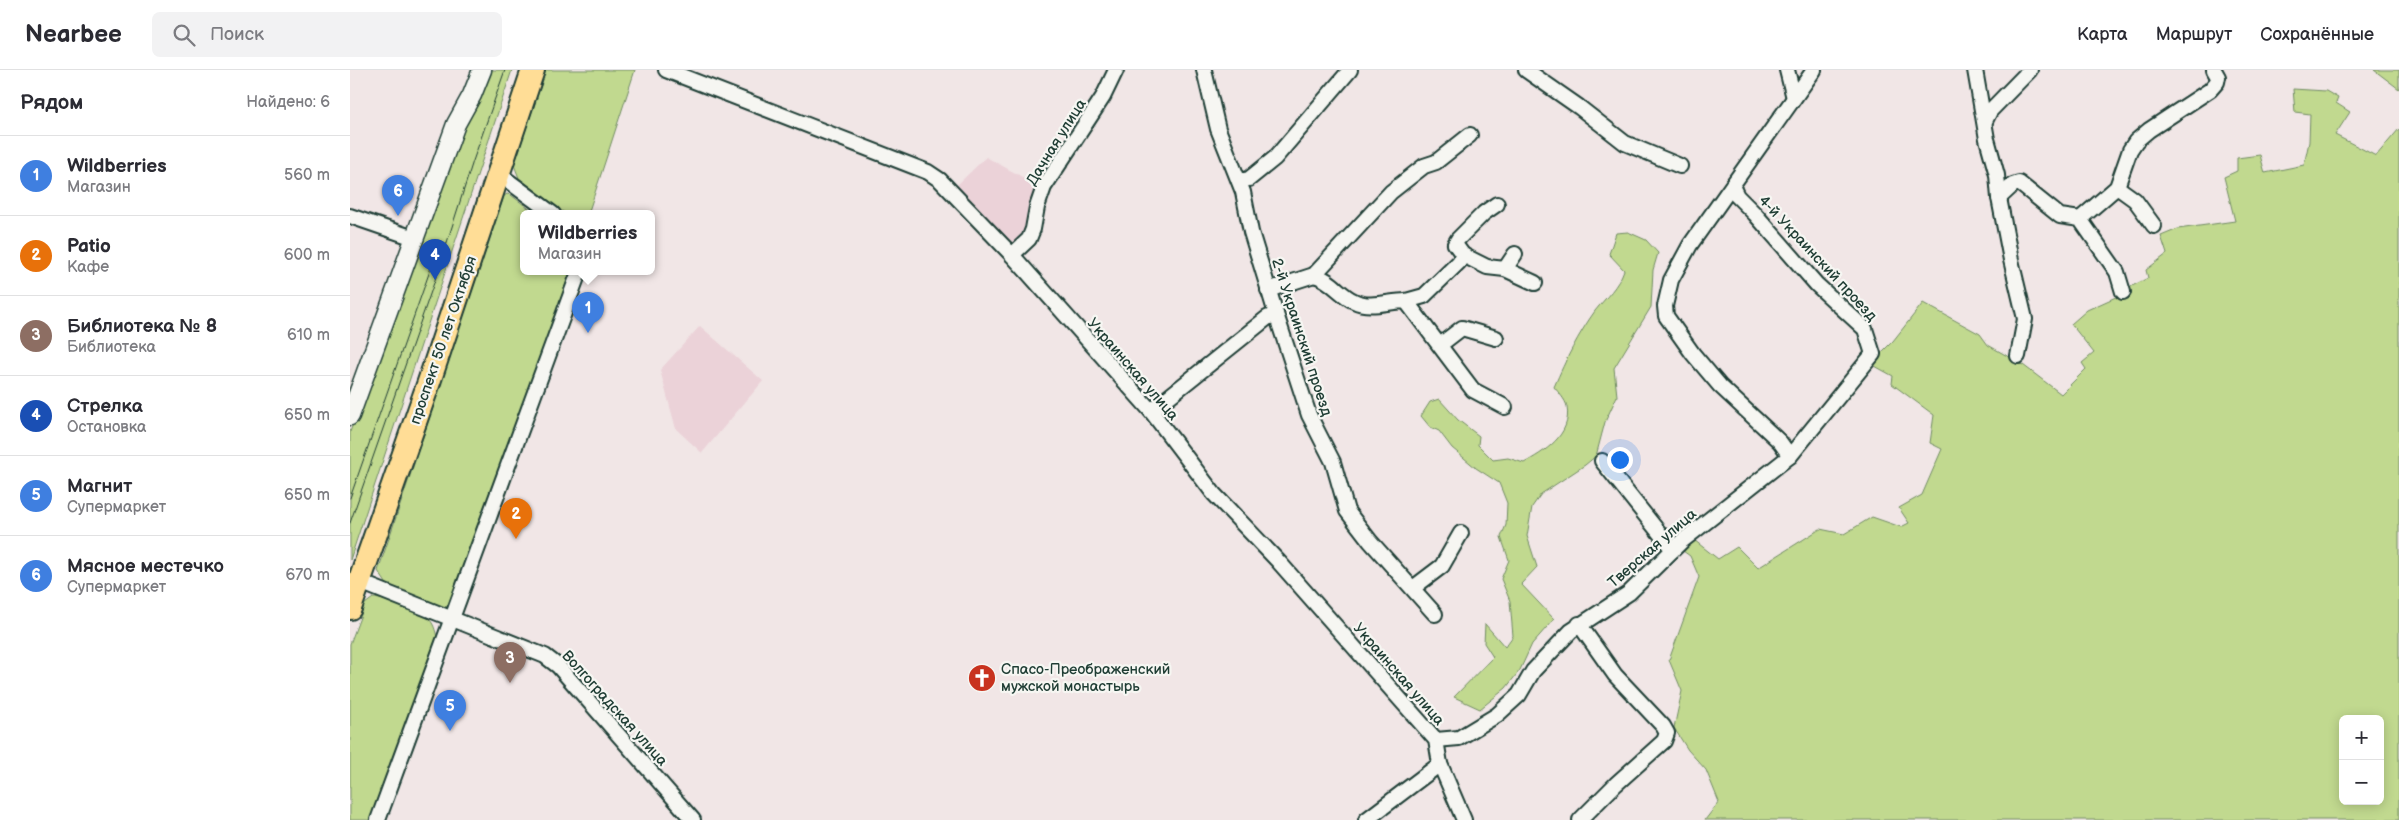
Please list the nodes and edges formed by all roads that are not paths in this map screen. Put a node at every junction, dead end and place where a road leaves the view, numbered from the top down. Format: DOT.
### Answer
graph roads {
  1 [pos="482,70"];
  2 [pos="533,70"];
  3 [pos="666,70"];
  4 [pos="1116,70"];
  5 [pos="1204,70"];
  6 [pos="1350,70"];
  7 [pos="1526,70"];
  8 [pos="1787,70"];
  9 [pos="1814,70"];
  10 [pos="1976,70"];
  11 [pos="2030,70"];
  12 [pos="2214,70"];
  13 [pos="1794,98"];
  14 [pos="1985,121"];
  15 [pos="1470,136"];
  16 [pos="1680,166"];
  17 [pos="499,174"];
  18 [pos="1239,181"];
  19 [pos="1732,186"];
  20 [pos="2117,187"];
  21 [pos="1999,198"];
  22 [pos="1497,204"];
  23 [pos="547,210"];
  24 [pos="350,216"];
  25 [pos="2080,219"];
  26 [pos="2154,226"];
  27 [pos="414,238"];
  28 [pos="1514,254"];
  29 [pos="1012,255"];
  30 [pos="1463,255"];
  31 [pos="1505,269"];
  32 [pos="578,275"];
  33 [pos="1314,275"];
  34 [pos="1535,283"];
  35 [pos="1268,290"];
  36 [pos="2123,292"];
  37 [pos="1406,301"];
  38 [pos="1276,314"];
  39 [pos="1496,338"];
  40 [pos="1440,345"];
  41 [pos="1874,354"];
  42 [pos="2018,356"];
  43 [pos="1505,407"];
  44 [pos="1151,411"];
  45 [pos="350,416"];
  46 [pos="1790,456"];
  47 [pos="1602,461"];
  48 [pos="1461,533"];
  49 [pos="1673,550"];
  50 [pos="360,582"];
  51 [pos="1413,588"];
  52 [pos="350,608"];
  53 [pos="1435,614"];
  54 [pos="451,618"];
  55 [pos="1579,624"];
  56 [pos="1436,740"];
  57 [pos="1440,764"];
  58 [pos="378,820"];
  59 [pos="693,820"];
  60 [pos="1366,820"];
  61 [pos="1464,820"];
  62 [pos="1580,820"];
  1 -- 27 [label="street"];
  2 -- 17 [label="main road, проспект 50 лет Октября"];
  3 -- 29 [label="street, Украинская улица"];
  4 -- 29 [label="street, Дачная улица"];
  5 -- 18 [label="street, 2-й Украинский проезд"];
  6 -- 18 [label="street"];
  7 -- 16 [label="street"];
  8 -- 13 [label="street"];
  9 -- 13 [label="street"];
  10 -- 14 [label="street"];
  11 -- 14 [label="street"];
  12 -- 20 [label="street"];
  13 -- 19 [label="street"];
  14 -- 21 [label="street"];
  15 -- 33 [label="street"];
  17 -- 23 [label="street"];
  17 -- 50 [label="main road, проспект 50 лет Октября"];
  18 -- 35 [label="street, 2-й Украинский проезд"];
  19 -- 41 [label="street, 4-й Украинский проезд"];
  19 -- 46 [label="street"];
  20 -- 25 [label="street"];
  20 -- 26 [label="street"];
  21 -- 25 [label="street"];
  21 -- 42 [label="street"];
  22 -- 30 [label="street"];
  24 -- 27 [label="street"];
  25 -- 36 [label="street"];
  27 -- 45 [label="street"];
  28 -- 31 [label="street"];
  29 -- 44 [label="street, Украинская улица"];
  30 -- 31 [label="street"];
  30 -- 37 [label="street"];
  31 -- 34 [label="street"];
  32 -- 54 [label="street"];
  33 -- 35 [label="street"];
  33 -- 37 [label="street"];
  35 -- 38 [label="street, 2-й Украинский проезд"];
  37 -- 40 [label="street"];
  38 -- 44 [label="street"];
  38 -- 51 [label="street, 2-й Украинский проезд"];
  39 -- 40 [label="street"];
  40 -- 43 [label="street"];
  41 -- 46 [label="street, Тверская улица"];
  44 -- 56 [label="street, Украинская улица"];
  46 -- 49 [label="street, Тверская улица"];
  47 -- 49 [label="street"];
  48 -- 51 [label="street"];
  49 -- 55 [label="street, Тверская улица"];
  50 -- 52 [label="main road, проспект 50 лет Октября"];
  50 -- 54 [label="street, Волгоградская улица"];
  51 -- 53 [label="street, 2-й Украинский проезд"];
  54 -- 58 [label="street"];
  54 -- 59 [label="street, Волгоградская улица"];
  55 -- 56 [label="street, Тверская улица"];
  55 -- 62 [label="street"];
  56 -- 57 [label="street, Украинская улица"];
  57 -- 60 [label="street"];
  57 -- 61 [label="street, Украинская улица"];
}
